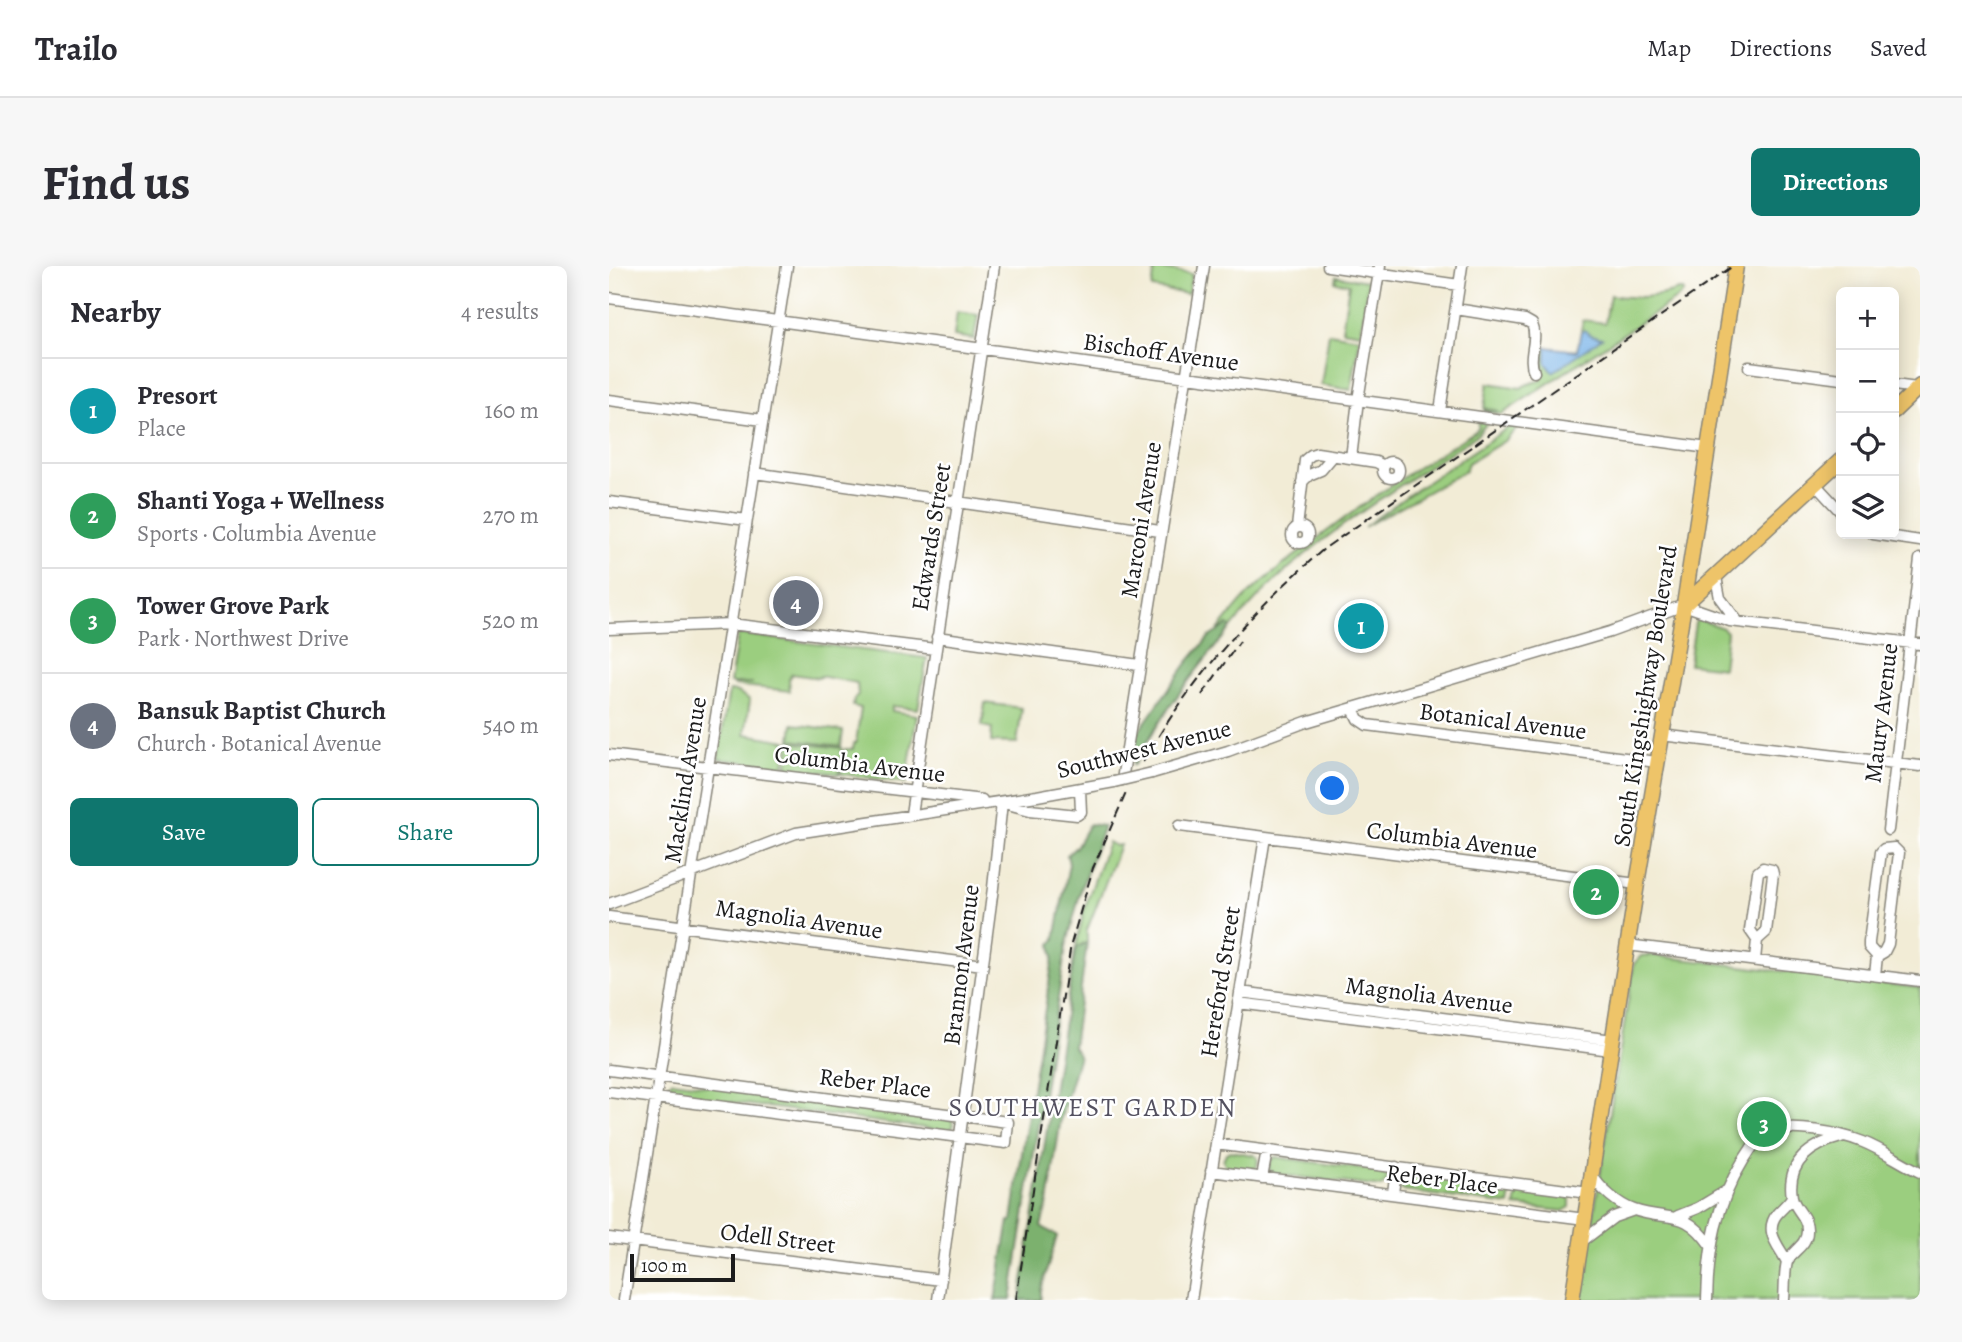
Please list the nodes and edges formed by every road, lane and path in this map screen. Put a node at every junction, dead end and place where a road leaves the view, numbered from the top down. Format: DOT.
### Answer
graph roads {
  1 [pos="787,266"];
  2 [pos="994,266"];
  3 [pos="1204,266"];
  4 [pos="1328,266"];
  5 [pos="1462,266"];
  6 [pos="1736,266"];
  7 [pos="1380,270"];
  8 [pos="1459,285"];
  9 [pos="609,298"];
  10 [pos="1456,309"];
  11 [pos="779,321"];
  12 [pos="981,348"];
  13 [pos="1749,367"];
  14 [pos="1534,372"];
  15 [pos="1187,376"];
  16 [pos="1836,378"];
  17 [pos="1899,385"];
  18 [pos="1919,387"];
  19 [pos="609,400"];
  20 [pos="1358,400"];
  21 [pos="1899,406"];
  22 [pos="1440,411"];
  23 [pos="763,420"];
  24 [pos="1708,448"];
  25 [pos="1333,456"];
  26 [pos="1351,458"];
  27 [pos="1836,465"];
  28 [pos="1384,466"];
  29 [pos="754,473"];
  30 [pos="1302,482"];
  31 [pos="1815,484"];
  32 [pos="609,502"];
  33 [pos="958,503"];
  34 [pos="1836,507"];
  35 [pos="747,520"];
  36 [pos="1297,527"];
  37 [pos="1160,531"];
  38 [pos="1899,538"];
  39 [pos="1920,541"];
  40 [pos="1920,559"];
  41 [pos="1716,578"];
  42 [pos="1684,605"];
  43 [pos="1738,622"];
  44 [pos="731,624"];
  45 [pos="609,629"];
  46 [pos="937,637"];
  47 [pos="1915,643"];
  48 [pos="935,649"];
  49 [pos="1139,665"];
  50 [pos="1353,709"];
  51 [pos="1661,735"];
  52 [pos="609,755"];
  53 [pos="1657,762"];
  54 [pos="1896,763"];
  55 [pos="1920,766"];
  56 [pos="708,767"];
  57 [pos="1118,781"];
  58 [pos="1080,789"];
  59 [pos="913,793"];
  60 [pos="1002,802"];
  61 [pos="911,814"];
  62 [pos="1179,826"];
  63 [pos="1888,830"];
  64 [pos="1265,837"];
  65 [pos="691,872"];
  66 [pos="1637,884"];
  67 [pos="609,904"];
  68 [pos="609,917"];
  69 [pos="683,925"];
  70 [pos="1757,940"];
  71 [pos="1627,945"];
  72 [pos="1877,956"];
  73 [pos="1755,960"];
  74 [pos="983,965"];
  75 [pos="1875,975"];
  76 [pos="1920,981"];
  77 [pos="1239,998"];
  78 [pos="1612,1045"];
  79 [pos="609,1070"];
  80 [pos="659,1077"];
  81 [pos="609,1092"];
  82 [pos="656,1098"];
  83 [pos="963,1116"];
  84 [pos="1843,1136"];
  85 [pos="960,1138"];
  86 [pos="1216,1144"];
  87 [pos="1267,1151"];
  88 [pos="1396,1167"];
  89 [pos="1211,1171"];
  90 [pos="1920,1172"];
  91 [pos="1592,1175"];
  92 [pos="1262,1178"];
  93 [pos="1726,1191"];
  94 [pos="1589,1193"];
  95 [pos="1394,1194"];
  96 [pos="1792,1197"];
  97 [pos="1634,1210"];
  98 [pos="1678,1216"];
  99 [pos="1585,1219"];
  100 [pos="609,1238"];
  101 [pos="633,1241"];
  102 [pos="1581,1242"];
  103 [pos="1711,1246"];
  104 [pos="1787,1262"];
  105 [pos="941,1280"];
  106 [pos="624,1300"];
  107 [pos="938,1300"];
  108 [pos="1191,1300"];
  109 [pos="1571,1300"];
  110 [pos="1707,1300"];
  111 [pos="1784,1300"];
  1 -- 11 [label="street, Macklind Avenue"];
  2 -- 12 [label="street, Edwards Street"];
  3 -- 15 [label="street, Marconi Avenue"];
  4 -- 7 [label="street"];
  5 -- 8 [label="street"];
  6 -- 24 [label="main road, South Kingshighway Boulevard"];
  7 -- 8 [label="street"];
  7 -- 20 [label="street"];
  8 -- 10 [label="street"];
  9 -- 11 [label="street, Bischoff Avenue"];
  10 -- 14 [label="street"];
  10 -- 22 [label="street"];
  11 -- 12 [label="street, Bischoff Avenue"];
  11 -- 23 [label="street, Macklind Avenue"];
  12 -- 15 [label="street, Bischoff Avenue"];
  12 -- 33 [label="street, Edwards Street"];
  13 -- 16 [label="street"];
  15 -- 20 [label="street, Bischoff Avenue"];
  15 -- 37 [label="street, Marconi Avenue"];
  17 -- 18 [label="street"];
  18 -- 21 [label="main road"];
  19 -- 23 [label="street"];
  20 -- 22 [label="street, Bischoff Avenue"];
  20 -- 26 [label="street"];
  22 -- 24 [label="street, Bischoff Avenue"];
  23 -- 29 [label="street, Macklind Avenue"];
  24 -- 42 [label="main road, South Kingshighway Boulevard"];
  25 -- 26 [label="street"];
  25 -- 30 [label="street"];
  25 -- 30 [label="street"];
  26 -- 28 [label="street"];
  27 -- 31 [label="main road"];
  29 -- 33 [label="street"];
  29 -- 35 [label="street, Macklind Avenue"];
  30 -- 36 [label="street"];
  31 -- 34 [label="street"];
  31 -- 41 [label="main road"];
  32 -- 35 [label="street"];
  33 -- 37 [label="street"];
  33 -- 46 [label="street, Edwards Street"];
  35 -- 44 [label="street, Macklind Avenue"];
  37 -- 49 [label="street, Marconi Avenue"];
  38 -- 39 [label="street"];
  40 -- 47 [label="street, Maury Avenue"];
  41 -- 42 [label="main road"];
  41 -- 43 [label="street"];
  42 -- 43 [label="street"];
  42 -- 50 [label="street, Southwest Avenue"];
  42 -- 51 [label="main road, South Kingshighway Boulevard"];
  43 -- 47 [label="street"];
  44 -- 45 [label="street"];
  44 -- 48 [label="street"];
  44 -- 56 [label="street, Macklind Avenue"];
  46 -- 48 [label="street, Edwards Street"];
  46 -- 49 [label="street"];
  47 -- 54 [label="street, Maury Avenue"];
  48 -- 59 [label="street, Edwards Street"];
  49 -- 57 [label="street, Marconi Avenue"];
  50 -- 53 [label="street, Botanical Avenue"];
  50 -- 57 [label="street, Southwest Avenue, bridge"];
  51 -- 53 [label="main road, South Kingshighway Boulevard"];
  51 -- 54 [label="street"];
  52 -- 56 [label="street, Columbia Avenue"];
  53 -- 66 [label="main road, South Kingshighway Boulevard"];
  54 -- 55 [label="street"];
  54 -- 63 [label="street, Maury Avenue"];
  56 -- 59 [label="street, Columbia Avenue"];
  56 -- 65 [label="street, Macklind Avenue"];
  57 -- 58 [label="street, Southwest Avenue"];
  58 -- 60 [label="street, Southwest Avenue"];
  58 -- 60 [label="street, Columbia Avenue"];
  59 -- 60 [label="street, Columbia Avenue"];
  59 -- 61 [label="street, Edwards Street"];
  60 -- 61 [label="street, Southwest Avenue"];
  60 -- 74 [label="street, Brannon Avenue"];
  61 -- 65 [label="street, Southwest Avenue"];
  62 -- 64 [label="street, Columbia Avenue"];
  64 -- 66 [label="street, Columbia Avenue"];
  64 -- 77 [label="street, Hereford Street"];
  65 -- 67 [label="street, Southwest Avenue"];
  65 -- 69 [label="street, Macklind Avenue"];
  66 -- 71 [label="main road, South Kingshighway Boulevard"];
  68 -- 69 [label="street, Magnolia Avenue"];
  69 -- 74 [label="street, Magnolia Avenue"];
  69 -- 80 [label="street, Macklind Avenue"];
  70 -- 70 [label="street"];
  70 -- 73 [label="street"];
  71 -- 73 [label="street"];
  71 -- 78 [label="main road, South Kingshighway Boulevard"];
  72 -- 72 [label="street"];
  72 -- 75 [label="street"];
  73 -- 75 [label="street"];
  74 -- 83 [label="street, Brannon Avenue"];
  75 -- 76 [label="street"];
  77 -- 78 [label="street, Magnolia Avenue"];
  77 -- 86 [label="street, Hereford Street"];
  78 -- 91 [label="main road, South Kingshighway Boulevard"];
  79 -- 80 [label="street, Reber Place"];
  80 -- 82 [label="street, Macklind Avenue"];
  80 -- 83 [label="street, Reber Place"];
  81 -- 82 [label="street, Reber Place"];
  82 -- 85 [label="street, Reber Place"];
  82 -- 101 [label="street, Macklind Avenue"];
  83 -- 85 [label="street, Brannon Avenue"];
  83 -- 85 [label="street, Reber Place"];
  84 -- 90 [label="street"];
  84 -- 93 [label="street"];
  84 -- 96 [label="street"];
  85 -- 105 [label="street, Brannon Avenue"];
  86 -- 87 [label="street, Reber Place"];
  86 -- 89 [label="street, Hereford Street"];
  87 -- 88 [label="street, Reber Place"];
  87 -- 92 [label="street"];
  88 -- 94 [label="street, Reber Place"];
  88 -- 95 [label="street"];
  89 -- 92 [label="street, Reber Place"];
  89 -- 108 [label="street, Hereford Street"];
  91 -- 94 [label="main road, South Kingshighway Boulevard"];
  91 -- 97 [label="street"];
  92 -- 95 [label="street, Reber Place"];
  93 -- 98 [label="street"];
  93 -- 103 [label="street"];
  94 -- 99 [label="main road, South Kingshighway Boulevard"];
  95 -- 99 [label="street, Reber Place"];
  96 -- 104 [label="street"];
  96 -- 104 [label="street"];
  97 -- 98 [label="street"];
  97 -- 102 [label="street"];
  98 -- 103 [label="street"];
  99 -- 102 [label="main road, South Kingshighway Boulevard"];
  100 -- 101 [label="street, Odell Street"];
  101 -- 105 [label="street, Odell Street"];
  101 -- 106 [label="street, Macklind Avenue"];
  102 -- 109 [label="main road, South Kingshighway Boulevard"];
  103 -- 110 [label="street"];
  104 -- 111 [label="street"];
  105 -- 107 [label="street, Brannon Avenue"];
}
